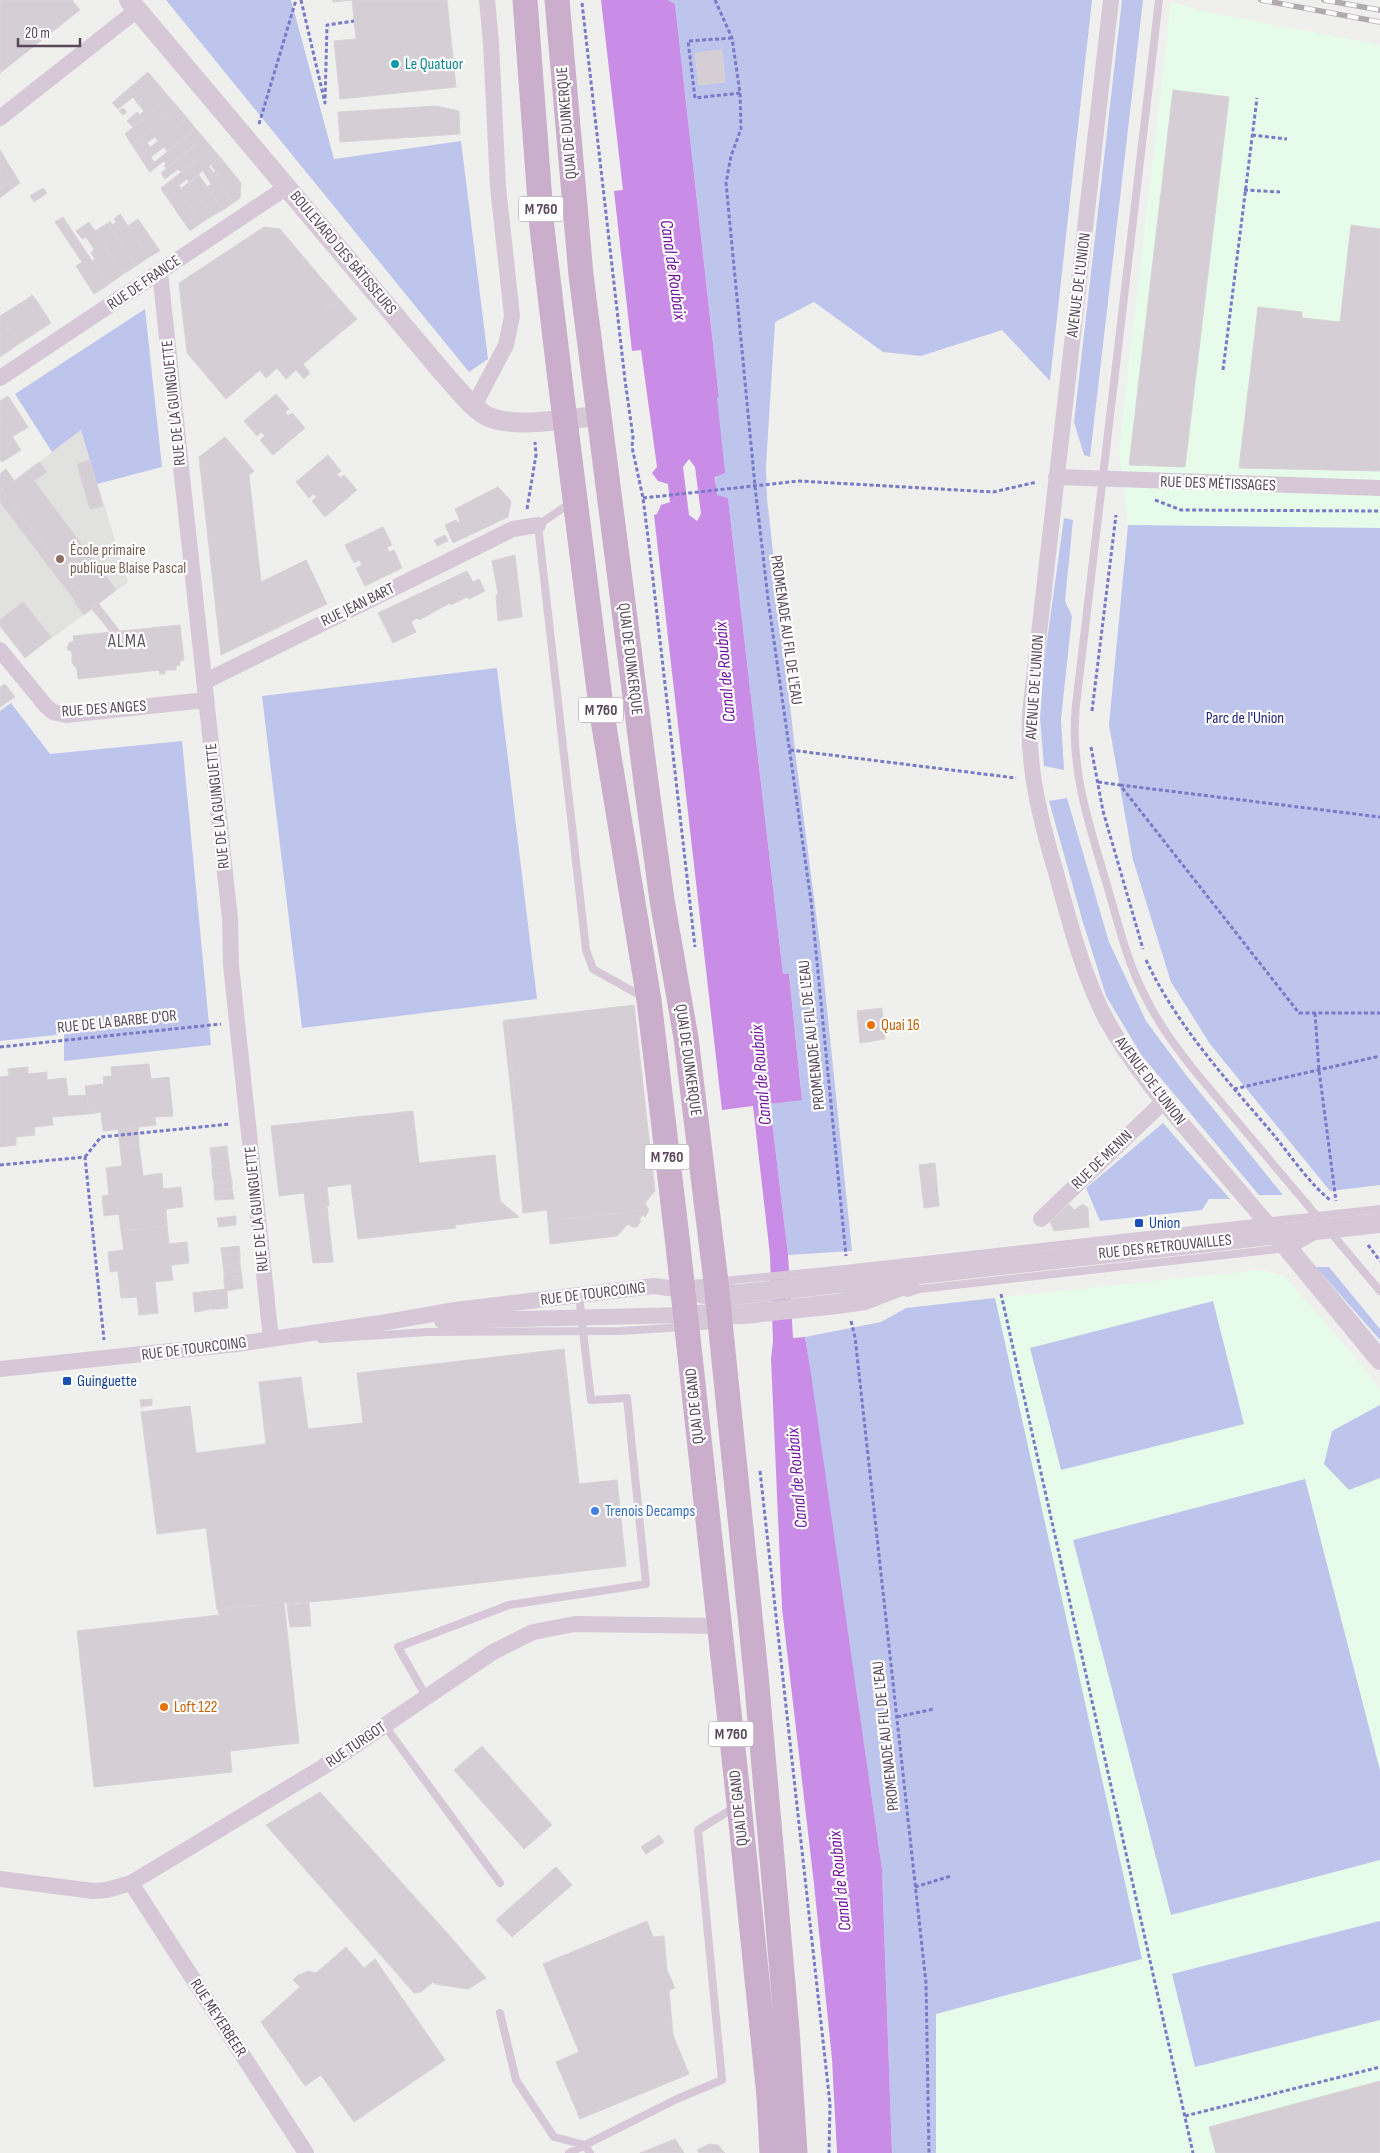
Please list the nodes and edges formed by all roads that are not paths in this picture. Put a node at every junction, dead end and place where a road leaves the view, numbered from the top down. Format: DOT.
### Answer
graph roads {
  1 [pos="487,0"];
  2 [pos="525,0"];
  3 [pos="557,0"];
  4 [pos="1111,0"];
  5 [pos="1159,0"];
  6 [pos="133,5"];
  7 [pos="0,118"];
  8 [pos="287,187"];
  9 [pos="160,273"];
  10 [pos="0,378"];
  11 [pos="474,406"];
  12 [pos="599,416"];
  13 [pos="565,418"];
  14 [pos="1056,477"];
  15 [pos="1103,480"];
  16 [pos="1380,488"];
  17 [pos="576,500"];
  18 [pos="538,525"];
  19 [pos="0,650"];
  20 [pos="204,682"];
  21 [pos="206,700"];
  22 [pos="649,1000"];
  23 [pos="1163,1102"];
  24 [pos="1380,1209"];
  25 [pos="1040,1219"];
  26 [pos="1322,1223"];
  27 [pos="1380,1223"];
  28 [pos="1277,1235"];
  29 [pos="951,1272"];
  30 [pos="840,1274"];
  31 [pos="683,1287"];
  32 [pos="1380,1291"];
  33 [pos="579,1296"];
  34 [pos="886,1302"];
  35 [pos="731,1308"];
  36 [pos="857,1310"];
  37 [pos="841,1311"];
  38 [pos="686,1321"];
  39 [pos="387,1322"];
  40 [pos="583,1324"];
  41 [pos="271,1339"];
  42 [pos="237,1344"];
  43 [pos="1380,1360"];
  44 [pos="0,1370"];
  45 [pos="720,1626"];
  46 [pos="427,1698"];
  47 [pos="384,1726"];
  48 [pos="739,1804"];
  49 [pos="0,1879"];
  50 [pos="131,1883"];
  51 [pos="500,1883"];
  52 [pos="500,2013"];
  53 [pos="585,2145"];
  54 [pos="306,2153"];
  55 [pos="569,2153"];
  56 [pos="590,2153"];
  57 [pos="772,2153"];
  58 [pos="795,2153"];
  1 -- 11 [label="street"];
  2 -- 13 [label="main road, QUAI DE DUNKERQUE / M 760"];
  3 -- 12 [label="main road, QUAI DE DUNKERQUE / M 760"];
  4 -- 14 [label="street, AVENUE DE L'UNION"];
  5 -- 15 [label="lane"];
  6 -- 7 [label="street"];
  6 -- 8 [label="street, BOULEVARD DES BÂTISSEURS"];
  8 -- 9 [label="street, RUE DE FRANCE"];
  8 -- 11 [label="street, BOULEVARD DES BÂTISSEURS"];
  9 -- 10 [label="street, RUE DE FRANCE"];
  9 -- 20 [label="street, RUE DE LA GUINGUETTE"];
  11 -- 13 [label="street, BOULEVARD DES BÂTISSEURS"];
  12 -- 13 [label="street, BOULEVARD DES BÂTISSEURS"];
  12 -- 35 [label="main road, QUAI DE DUNKERQUE / M 760"];
  13 -- 17 [label="main road, QUAI DE DUNKERQUE / M 760"];
  14 -- 15 [label="street, RUE DES MÉTISSAGES"];
  14 -- 23 [label="street, AVENUE DE L'UNION"];
  15 -- 16 [label="street, RUE DES MÉTISSAGES"];
  15 -- 26 [label="lane"];
  17 -- 18 [label="lane"];
  17 -- 22 [label="main road, QUAI DE DUNKERQUE / M 760"];
  18 -- 20 [label="street, RUE JEAN BART"];
  18 -- 22 [label="lane"];
  19 -- 21 [label="street, RUE DES ANGES"];
  20 -- 21 [label="street, RUE DE LA GUINGUETTE"];
  21 -- 41 [label="street, RUE DE LA GUINGUETTE"];
  22 -- 31 [label="main road, QUAI DE DUNKERQUE / M 760"];
  23 -- 25 [label="street, RUE DE MENIN"];
  23 -- 28 [label="street, AVENUE DE L'UNION"];
  24 -- 26 [label="lane"];
  26 -- 27 [label="street, RUE DES RETROUVAILLES"];
  26 -- 28 [label="street, RUE DES RETROUVAILLES"];
  26 -- 32 [label="lane"];
  28 -- 29 [label="street, RUE DES RETROUVAILLES"];
  28 -- 30 [label="lane"];
  28 -- 34 [label="lane"];
  28 -- 43 [label="street, AVENUE DE L'UNION"];
  29 -- 30 [label="street, RUE DES RETROUVAILLES"];
  29 -- 37 [label="street, RUE DES RETROUVAILLES"];
  30 -- 35 [label="street, RUE DES RETROUVAILLES"];
  31 -- 33 [label="street, RUE DE TOURCOING"];
  31 -- 35 [label="street, RUE DE TOURCOING"];
  31 -- 38 [label="main road, QUAI DE DUNKERQUE / M 760"];
  33 -- 39 [label="street, RUE DE TOURCOING"];
  33 -- 40 [label="lane"];
  35 -- 37 [label="street, RUE DES RETROUVAILLES"];
  35 -- 38 [label="street, RUE DE TOURCOING"];
  35 -- 58 [label="main road, QUAI DE GAND / M 760"];
  36 -- 37 [label="lane"];
  38 -- 40 [label="street, RUE DE TOURCOING"];
  38 -- 45 [label="main road, QUAI DE GAND / M 760"];
  39 -- 40 [label="street, RUE DE TOURCOING"];
  39 -- 41 [label="street, RUE DE TOURCOING"];
  40 -- 42 [label="lane"];
  40 -- 46 [label="lane"];
  41 -- 42 [label="street, RUE DE TOURCOING"];
  42 -- 44 [label="street, RUE DE TOURCOING"];
  45 -- 46 [label="street, RUE TURGOT"];
  45 -- 48 [label="main road, QUAI DE GAND / M 760"];
  46 -- 47 [label="street, RUE TURGOT"];
  47 -- 50 [label="street, RUE TURGOT"];
  47 -- 51 [label="lane"];
  48 -- 53 [label="lane"];
  48 -- 57 [label="main road, QUAI DE GAND / M 760"];
  49 -- 50 [label="street, RUE TURGOT"];
  50 -- 54 [label="street, RUE MEYERBEER"];
  52 -- 53 [label="lane"];
  53 -- 55 [label="lane"];
  53 -- 56 [label="lane"];
}
